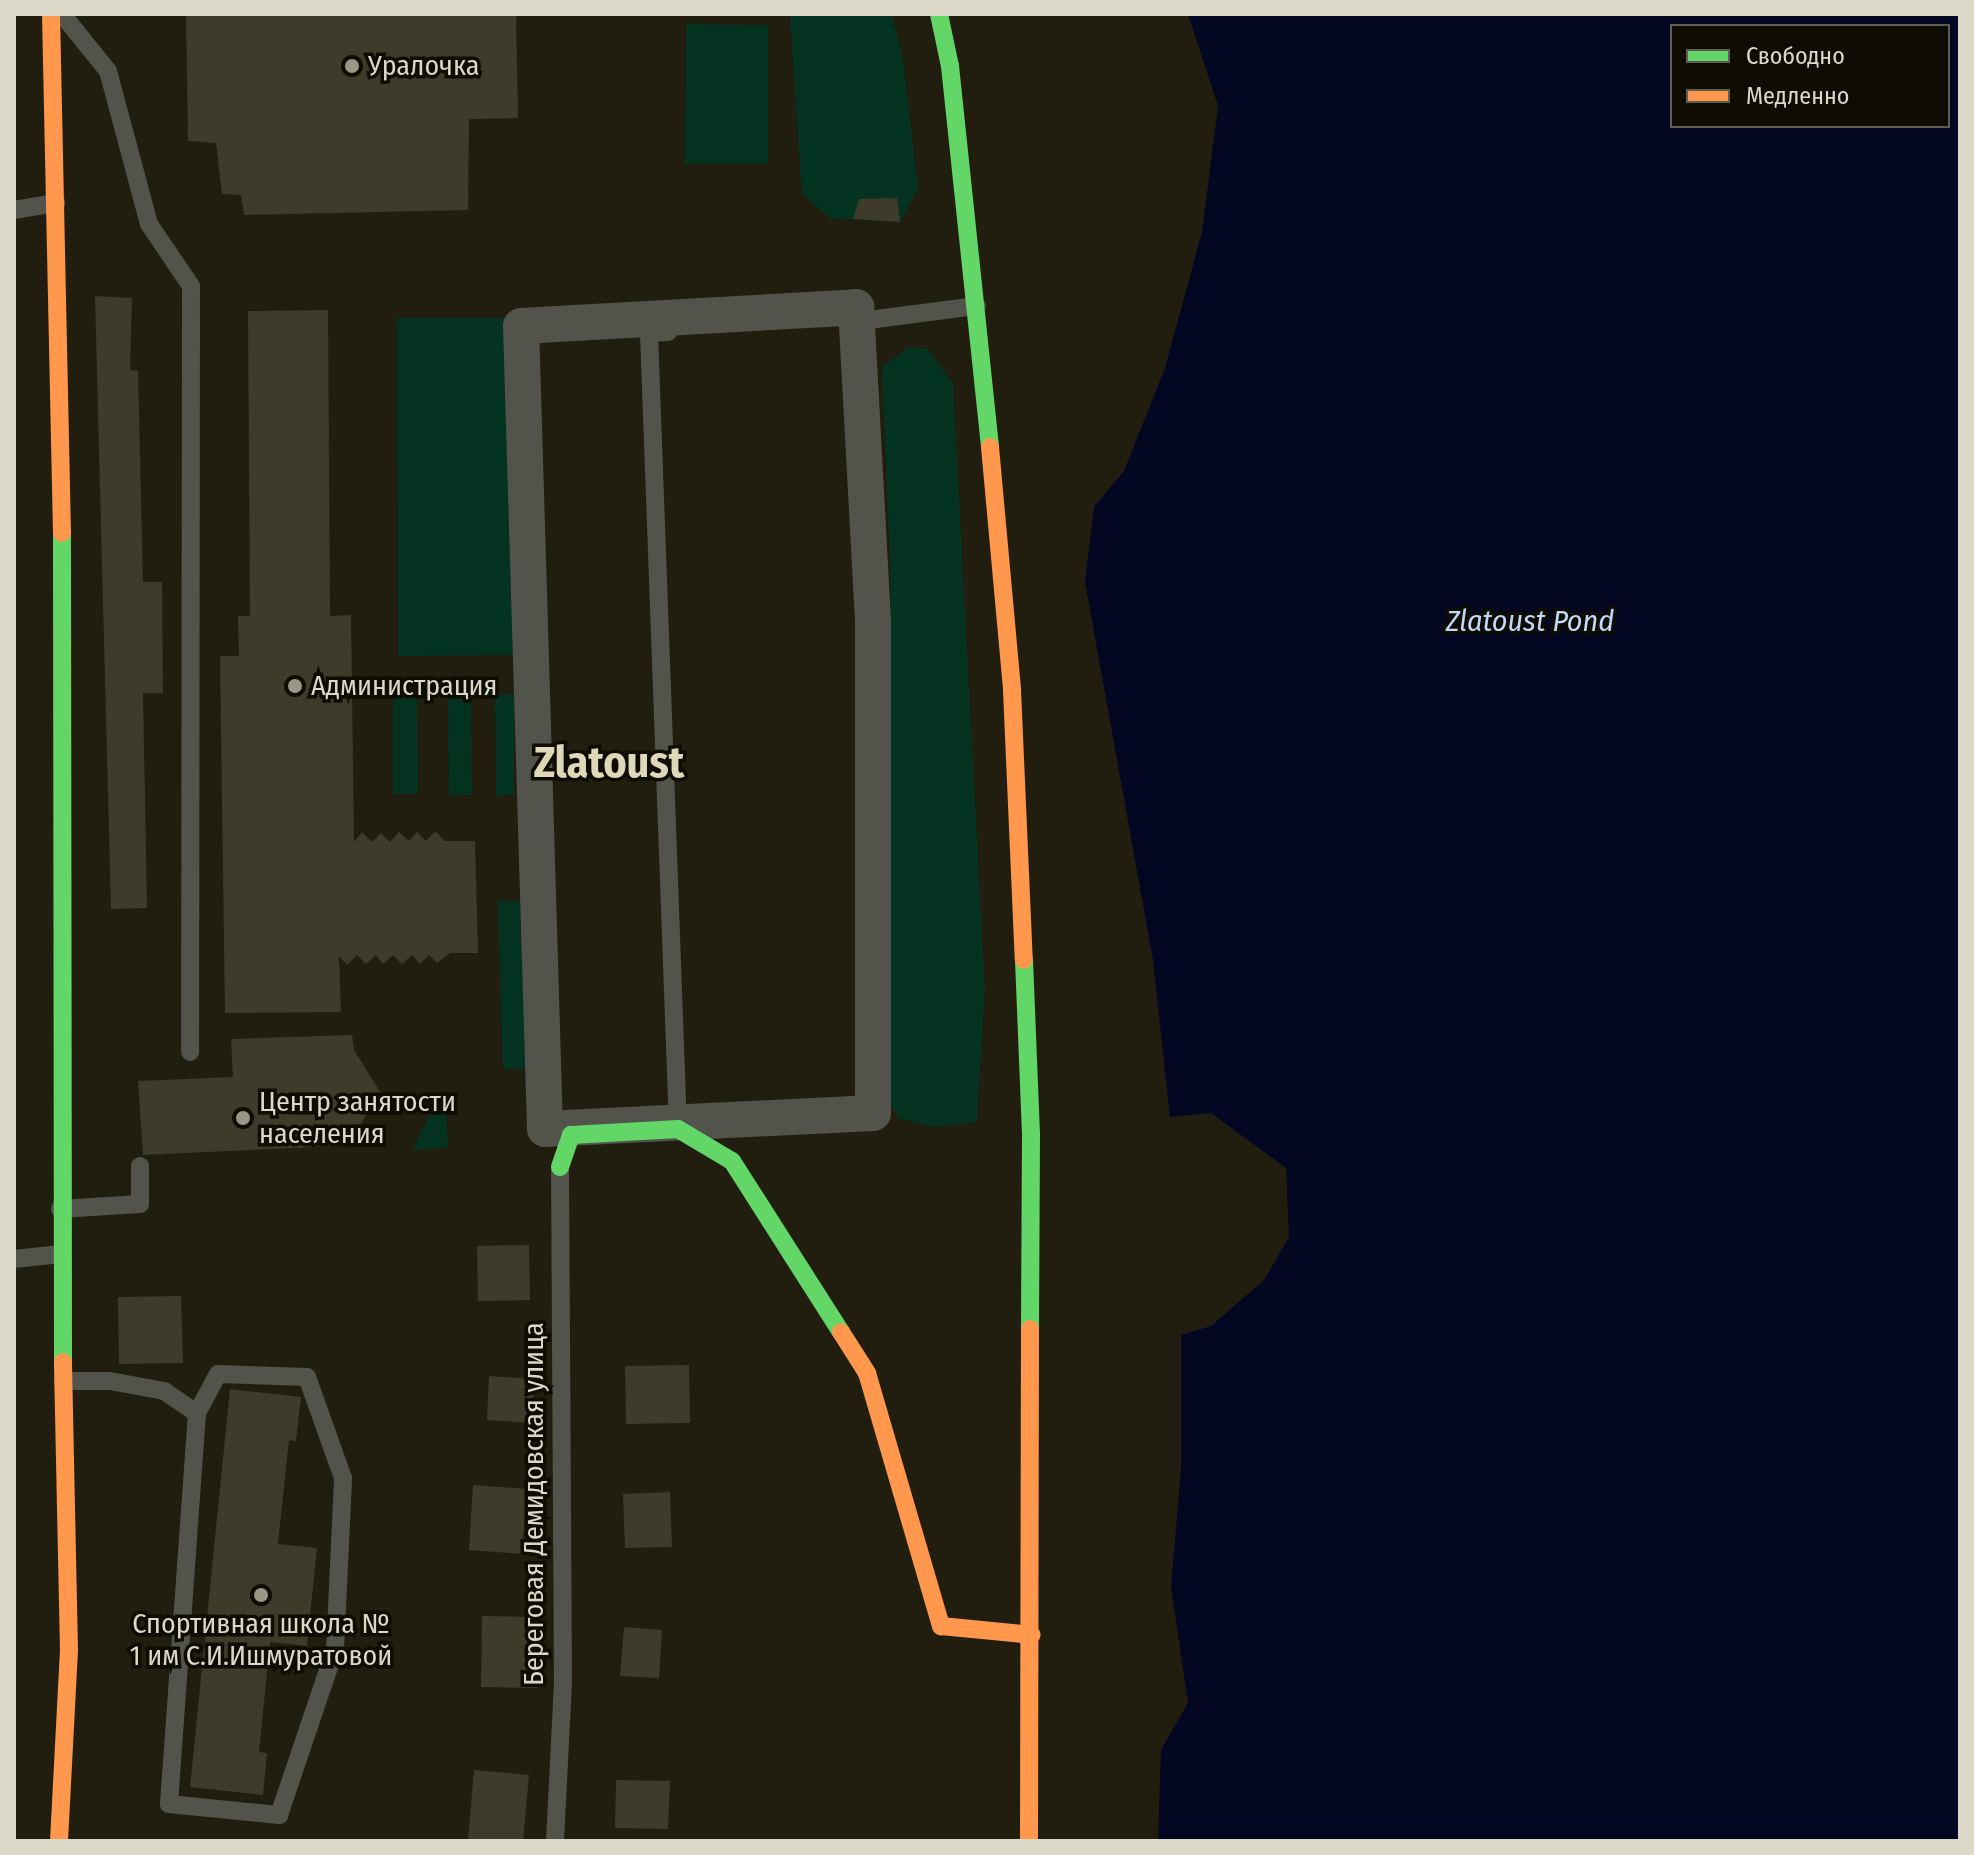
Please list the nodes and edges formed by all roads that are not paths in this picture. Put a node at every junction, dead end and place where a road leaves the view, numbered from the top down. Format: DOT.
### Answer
graph roads {
  1 [pos="51,14"];
  2 [pos="62,14"];
  3 [pos="939,14"];
  4 [pos="58,203"];
  5 [pos="14,210"];
  6 [pos="977,306"];
  7 [pos="857,322"];
  8 [pos="190,1052"];
  9 [pos="678,1126"];
  10 [pos="140,1166"];
  11 [pos="560,1167"];
  12 [pos="60,1209"];
  13 [pos="61,1254"];
  14 [pos="14,1259"];
  15 [pos="63,1381"];
  16 [pos="197,1413"];
  17 [pos="1032,1635"];
  18 [pos="59,1841"];
  19 [pos="555,1841"];
  20 [pos="1029,1841"];
  1 -- 4 [label="main road"];
  2 -- 8 [label="lane"];
  3 -- 6 [label="main road"];
  4 -- 5 [label="lane"];
  4 -- 12 [label="main road"];
  6 -- 7 [label="lane"];
  6 -- 17 [label="main road"];
  7 -- 9 [label="street"];
  7 -- 9 [label="lane"];
  7 -- 9 [label="street"];
  9 -- 11 [label="main road"];
  9 -- 17 [label="main road"];
  10 -- 12 [label="lane"];
  11 -- 19 [label="lane, Береговая Демидовская улица"];
  12 -- 13 [label="main road"];
  13 -- 14 [label="lane"];
  13 -- 15 [label="main road"];
  15 -- 16 [label="lane"];
  15 -- 18 [label="main road"];
  16 -- 16 [label="lane"];
  17 -- 20 [label="main road"];
}
